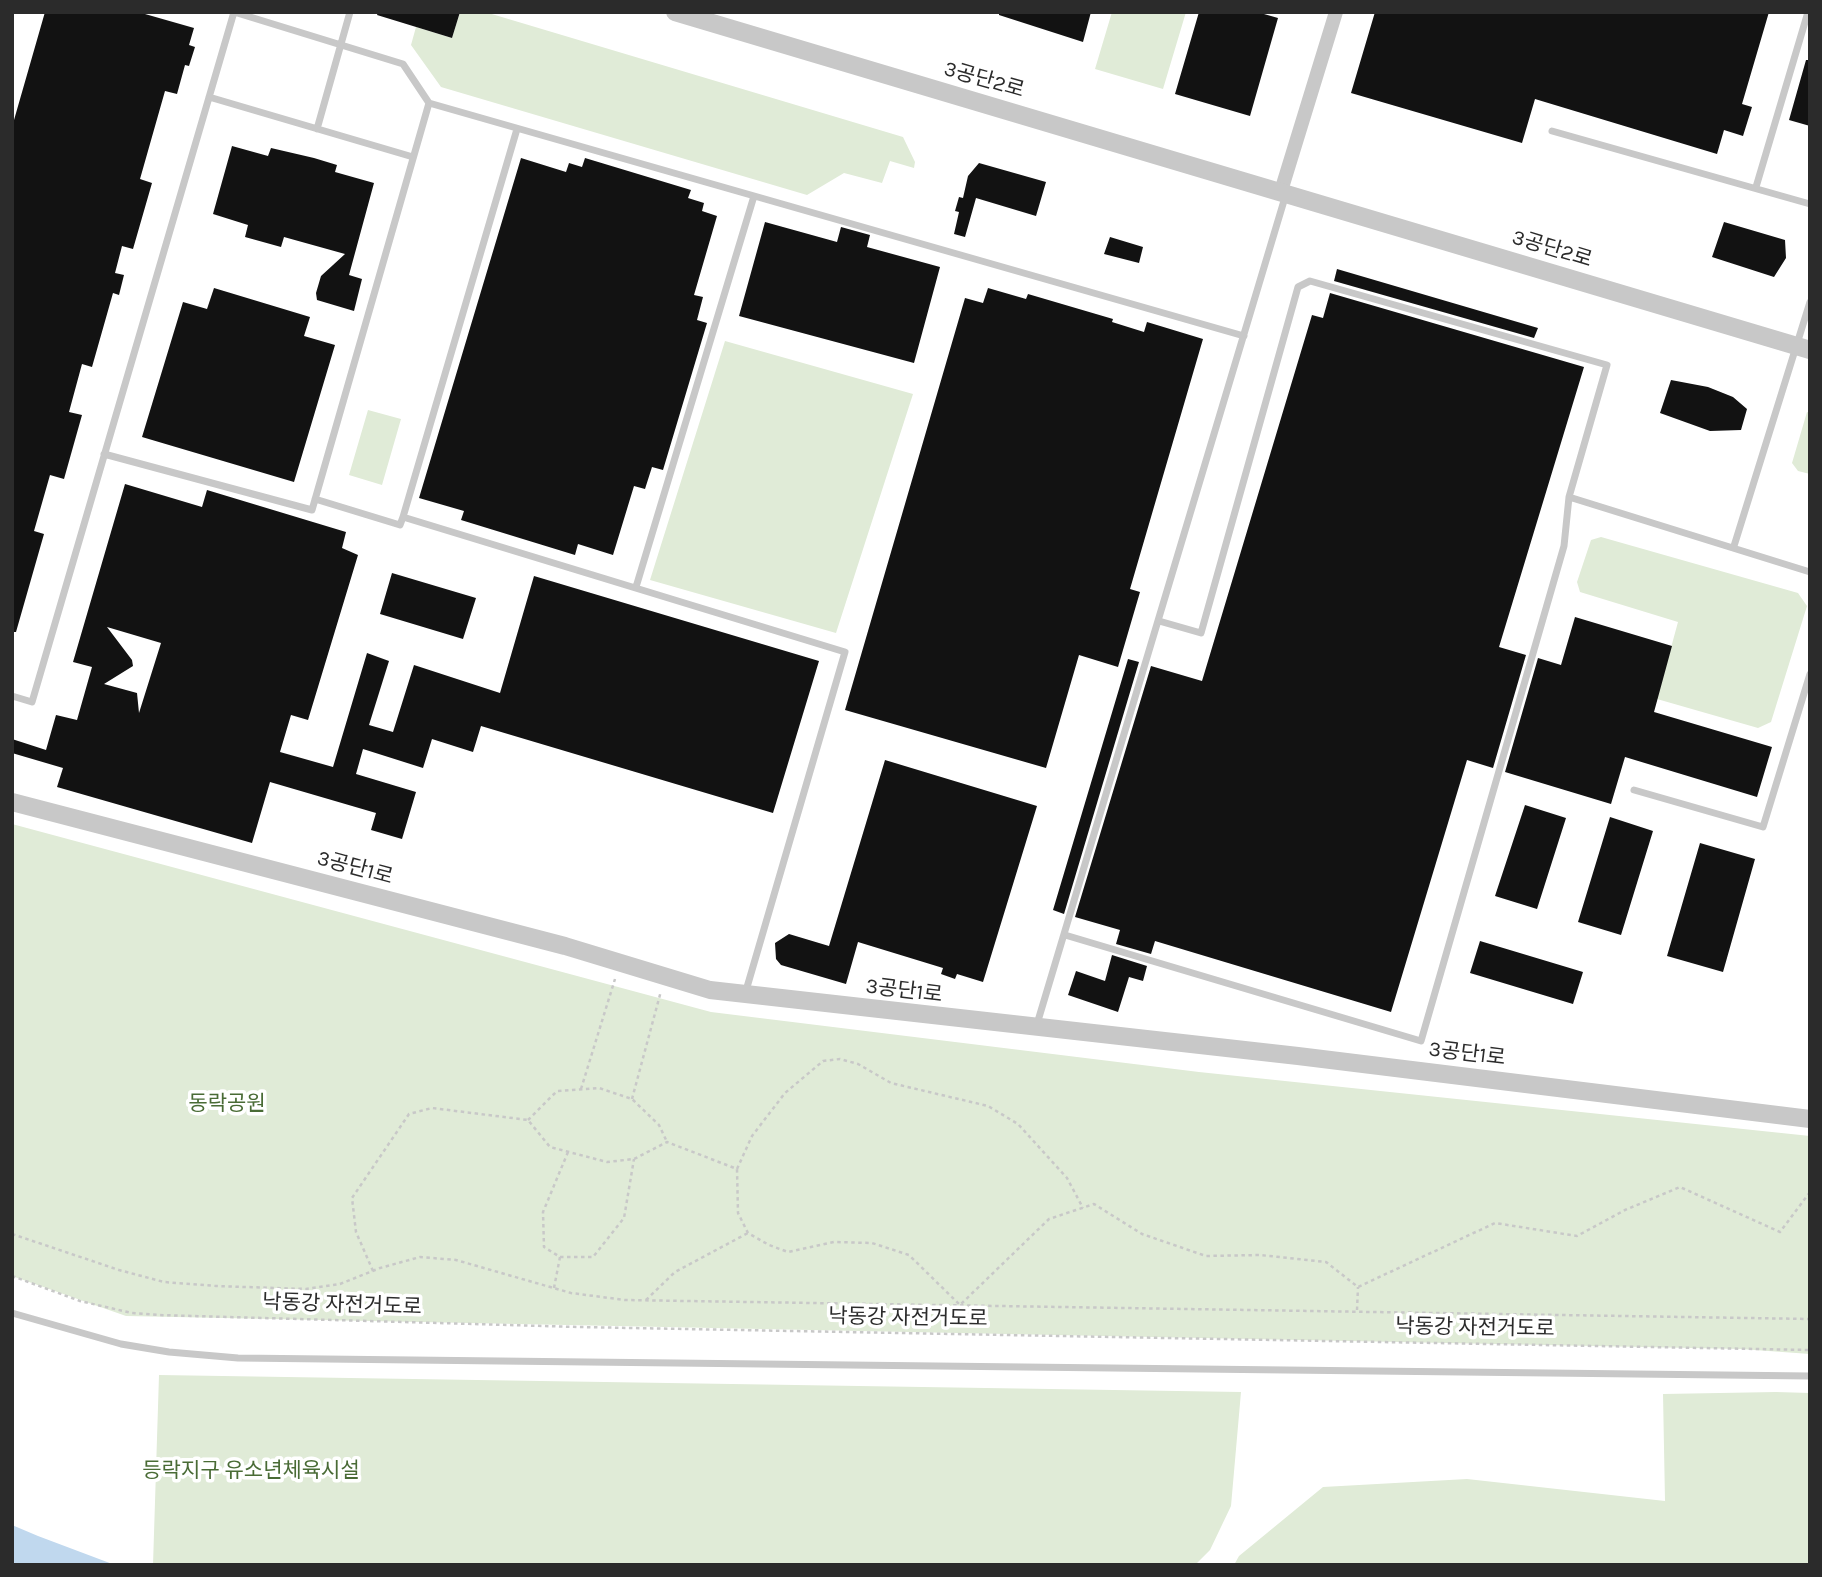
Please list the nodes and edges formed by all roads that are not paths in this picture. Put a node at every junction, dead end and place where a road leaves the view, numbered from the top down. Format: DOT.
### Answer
graph roads {
  1 [pos="234,12"];
  2 [pos="350,12"];
  3 [pos="675,12"];
  4 [pos="1336,12"];
  5 [pos="1808,12"];
  6 [pos="341,45"];
  7 [pos="209,97"];
  8 [pos="429,103"];
  9 [pos="317,129"];
  10 [pos="517,129"];
  11 [pos="1552,131"];
  12 [pos="414,157"];
  13 [pos="1756,187"];
  14 [pos="1284,192"];
  15 [pos="754,196"];
  16 [pos="1810,204"];
  17 [pos="1810,302"];
  18 [pos="1244,336"];
  19 [pos="1804,348"];
  20 [pos="104,454"];
  21 [pos="1569,497"];
  22 [pos="315,499"];
  23 [pos="403,517"];
  24 [pos="1734,547"];
  25 [pos="1810,572"];
  26 [pos="636,587"];
  27 [pos="1159,621"];
  28 [pos="1810,674"];
  29 [pos="12,696"];
  30 [pos="1634,790"];
  31 [pos="12,802"];
  32 [pos="1066,935"];
  33 [pos="745,995"];
  34 [pos="1036,1028"];
  35 [pos="1810,1119"];
  36 [pos="12,1313"];
  37 [pos="1810,1376"];
  1 -- 6 [label="lane"];
  1 -- 7 [label="lane"];
  2 -- 6 [label="lane"];
  3 -- 14 [label="street, 3공단2로"];
  4 -- 14 [label="street"];
  5 -- 13 [label="lane"];
  6 -- 8 [label="lane"];
  6 -- 9 [label="lane"];
  7 -- 9 [label="lane"];
  7 -- 20 [label="lane"];
  8 -- 10 [label="lane"];
  8 -- 12 [label="lane"];
  9 -- 12 [label="lane"];
  10 -- 15 [label="lane"];
  10 -- 23 [label="lane"];
  11 -- 13 [label="lane"];
  12 -- 22 [label="lane"];
  13 -- 16 [label="lane"];
  14 -- 18 [label="lane"];
  14 -- 19 [label="street, 3공단2로"];
  15 -- 18 [label="lane"];
  15 -- 26 [label="lane"];
  17 -- 19 [label="lane"];
  18 -- 27 [label="lane"];
  19 -- 24 [label="lane"];
  20 -- 22 [label="lane"];
  20 -- 29 [label="lane"];
  21 -- 24 [label="lane"];
  21 -- 27 [label="lane"];
  21 -- 32 [label="lane"];
  22 -- 23 [label="lane"];
  23 -- 26 [label="lane"];
  24 -- 25 [label="lane"];
  26 -- 33 [label="lane"];
  27 -- 32 [label="lane"];
  28 -- 30 [label="lane"];
  31 -- 33 [label="street, 3공단1로"];
  32 -- 34 [label="lane"];
  33 -- 34 [label="street, 3공단1로"];
  34 -- 35 [label="street, 3공단1로"];
  36 -- 37 [label="lane"];
}
